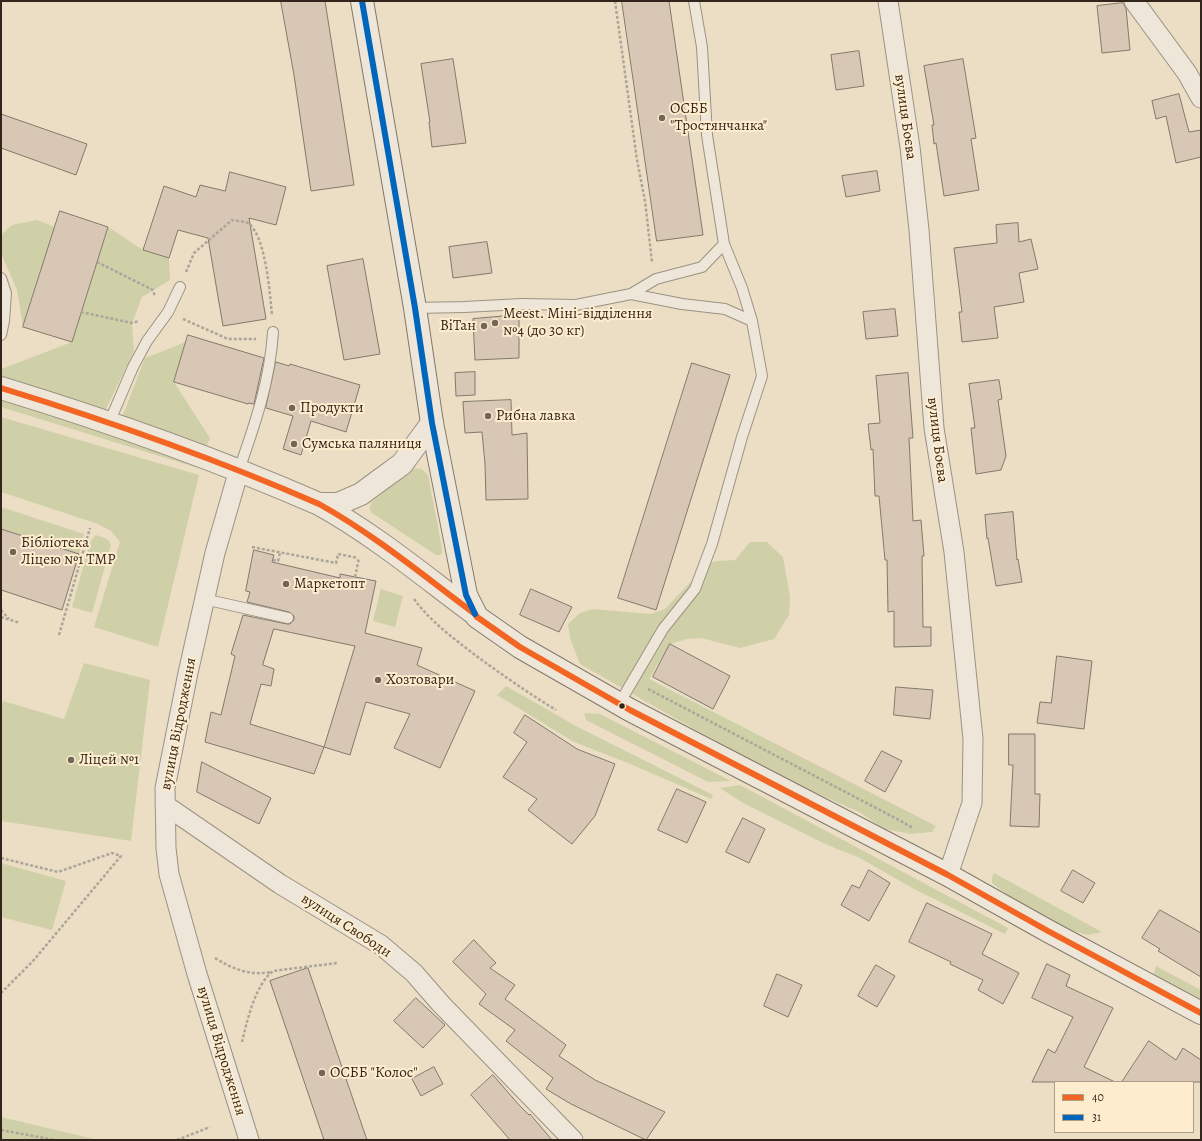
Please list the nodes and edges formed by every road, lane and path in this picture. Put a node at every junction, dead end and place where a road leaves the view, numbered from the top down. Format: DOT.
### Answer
graph roads {
  1 [pos="362,1"];
  2 [pos="615,1"];
  3 [pos="694,1"];
  4 [pos="888,1"];
  5 [pos="1134,1"];
  6 [pos="1201,98"];
  7 [pos="724,244"];
  8 [pos="97,262"];
  9 [pos="1,278"];
  10 [pos="656,279"];
  11 [pos="180,287"];
  12 [pos="631,294"];
  13 [pos="156,304"];
  14 [pos="415,308"];
  15 [pos="752,321"];
  16 [pos="273,332"];
  17 [pos="1,335"];
  18 [pos="1,388"];
  19 [pos="109,423"];
  20 [pos="432,423"];
  21 [pos="239,470"];
  22 [pos="320,504"];
  23 [pos="90,528"];
  24 [pos="252,547"];
  25 [pos="280,553"];
  26 [pos="359,558"];
  27 [pos="366,559"];
  28 [pos="273,560"];
  29 [pos="355,577"];
  30 [pos="413,598"];
  31 [pos="204,599"];
  32 [pos="1,610"];
  33 [pos="475,614"];
  34 [pos="1,617"];
  35 [pos="288,618"];
  36 [pos="9,620"];
  37 [pos="20,623"];
  38 [pos="59,635"];
  39 [pos="619,704"];
  40 [pos="556,710"];
  41 [pos="165,805"];
  42 [pos="1,858"];
  43 [pos="948,875"];
  44 [pos="214,958"];
  45 [pos="337,963"];
  46 [pos="273,971"];
  47 [pos="1,993"];
  48 [pos="1201,1013"];
  49 [pos="241,1047"];
  50 [pos="210,1127"];
  51 [pos="1,1130"];
  52 [pos="55,1140"];
  53 [pos="177,1140"];
  54 [pos="248,1140"];
  55 [pos="573,1140"];
  1 -- 14 [label="main road"];
  2 -- 10 [label="path"];
  3 -- 7 [label="lane"];
  4 -- 43 [label="street, вулиця Боєва"];
  5 -- 6 [label="street"];
  7 -- 10 [label="lane"];
  7 -- 15 [label="lane"];
  8 -- 13 [label="path"];
  9 -- 17 [label="lane"];
  10 -- 12 [label="lane"];
  11 -- 16 [label="path"];
  11 -- 19 [label="lane"];
  12 -- 14 [label="lane"];
  12 -- 15 [label="lane"];
  14 -- 20 [label="main road"];
  15 -- 39 [label="lane"];
  16 -- 21 [label="lane"];
  18 -- 19 [label="main road"];
  19 -- 21 [label="main road"];
  20 -- 22 [label="main road"];
  20 -- 33 [label="main road"];
  21 -- 22 [label="main road"];
  21 -- 31 [label="street, вулиця Відродження"];
  22 -- 33 [label="main road"];
  23 -- 38 [label="path"];
  24 -- 25 [label="path"];
  25 -- 26 [label="path"];
  25 -- 28 [label="path"];
  26 -- 27 [label="path"];
  26 -- 29 [label="path"];
  30 -- 40 [label="path"];
  31 -- 35 [label="lane"];
  31 -- 41 [label="street, вулиця Відродження"];
  32 -- 36 [label="path"];
  33 -- 39 [label="main road"];
  34 -- 36 [label="path"];
  36 -- 37 [label="path"];
  39 -- 43 [label="main road"];
  41 -- 54 [label="street, вулиця Відродження"];
  41 -- 55 [label="street, вулиця Свободи"];
  42 -- 47 [label="path"];
  43 -- 48 [label="main road"];
  44 -- 46 [label="path"];
  45 -- 46 [label="path"];
  46 -- 49 [label="path"];
  50 -- 53 [label="path"];
  51 -- 52 [label="path"];
}
